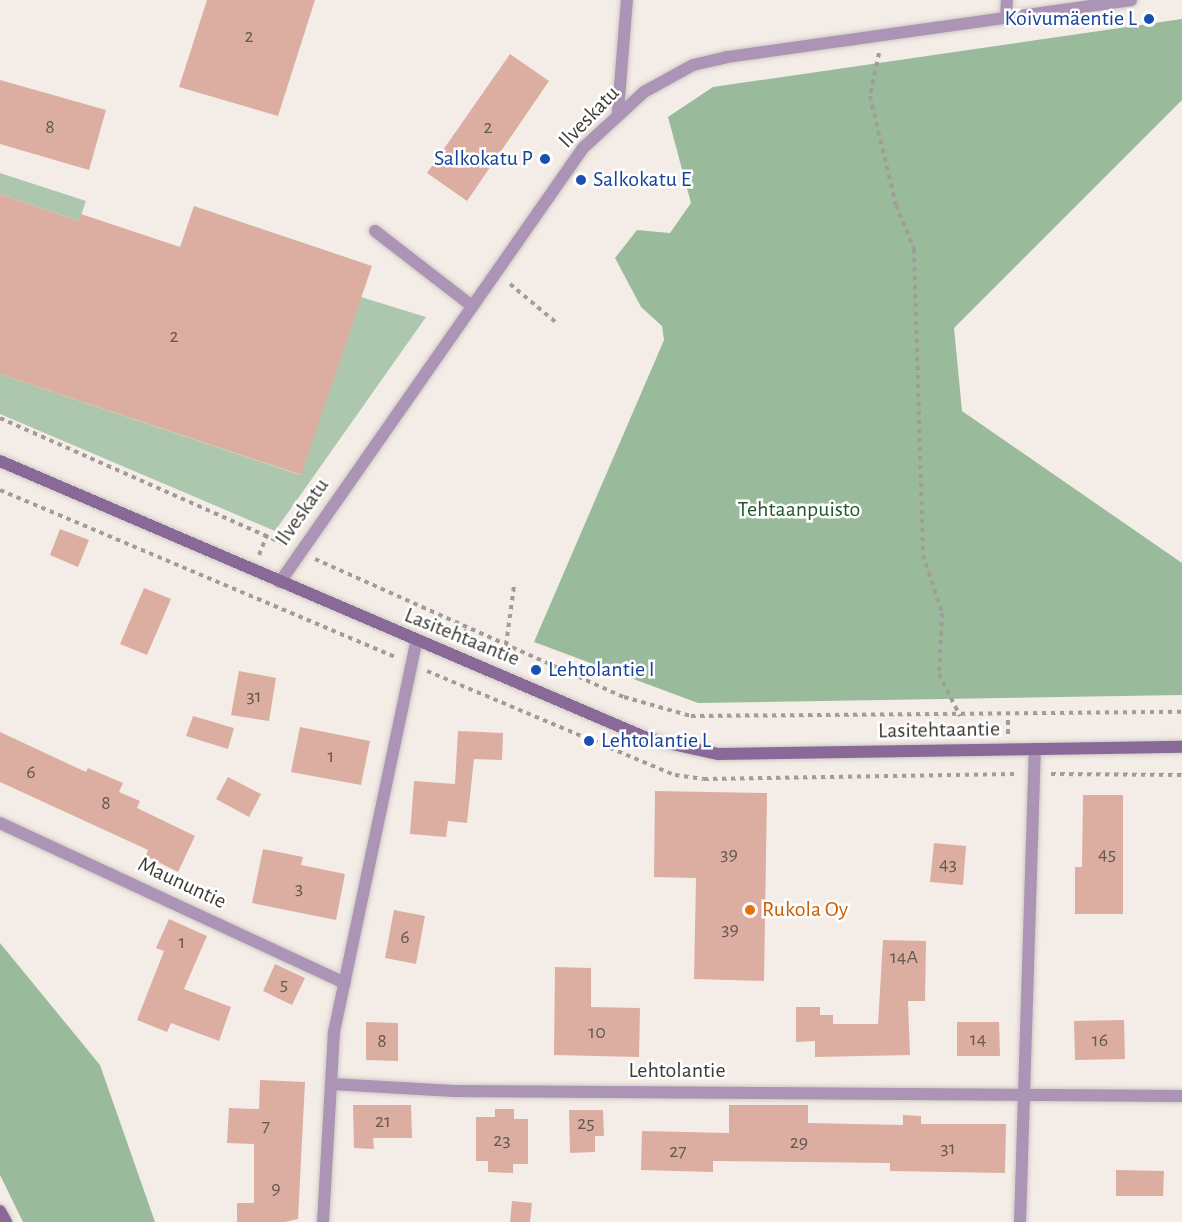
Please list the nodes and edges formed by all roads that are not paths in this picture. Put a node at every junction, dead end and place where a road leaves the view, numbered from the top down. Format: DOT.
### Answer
graph roads {
  1 [pos="627,0"];
  2 [pos="1007,0"];
  3 [pos="1131,0"];
  4 [pos="1006,18"];
  5 [pos="618,111"];
  6 [pos="375,231"];
  7 [pos="472,306"];
  8 [pos="0,461"];
  9 [pos="280,582"];
  10 [pos="416,642"];
  11 [pos="1182,747"];
  12 [pos="1035,750"];
  13 [pos="0,824"];
  14 [pos="345,983"];
  15 [pos="332,1084"];
  16 [pos="1023,1094"];
  17 [pos="1182,1096"];
  18 [pos="0,1211"];
  19 [pos="6,1222"];
  20 [pos="323,1222"];
  21 [pos="1020,1222"];
  1 -- 5 [label="street"];
  2 -- 4 [label="street"];
  3 -- 4 [label="street, Ilveskatu"];
  4 -- 5 [label="street, Ilveskatu"];
  5 -- 7 [label="street, Ilveskatu"];
  6 -- 7 [label="street"];
  7 -- 9 [label="street, Ilveskatu"];
  8 -- 9 [label="street, Lasitehtaantie"];
  9 -- 10 [label="street, Lasitehtaantie"];
  10 -- 12 [label="street, Lasitehtaantie"];
  10 -- 14 [label="street"];
  11 -- 12 [label="street, Lasitehtaantie"];
  12 -- 16 [label="street"];
  13 -- 14 [label="street, Maununtie"];
  14 -- 15 [label="street"];
  15 -- 16 [label="street, Lehtolantie"];
  15 -- 20 [label="street"];
  16 -- 17 [label="street, Lehtolantie"];
  16 -- 21 [label="street"];
  18 -- 19 [label="street"];
}
